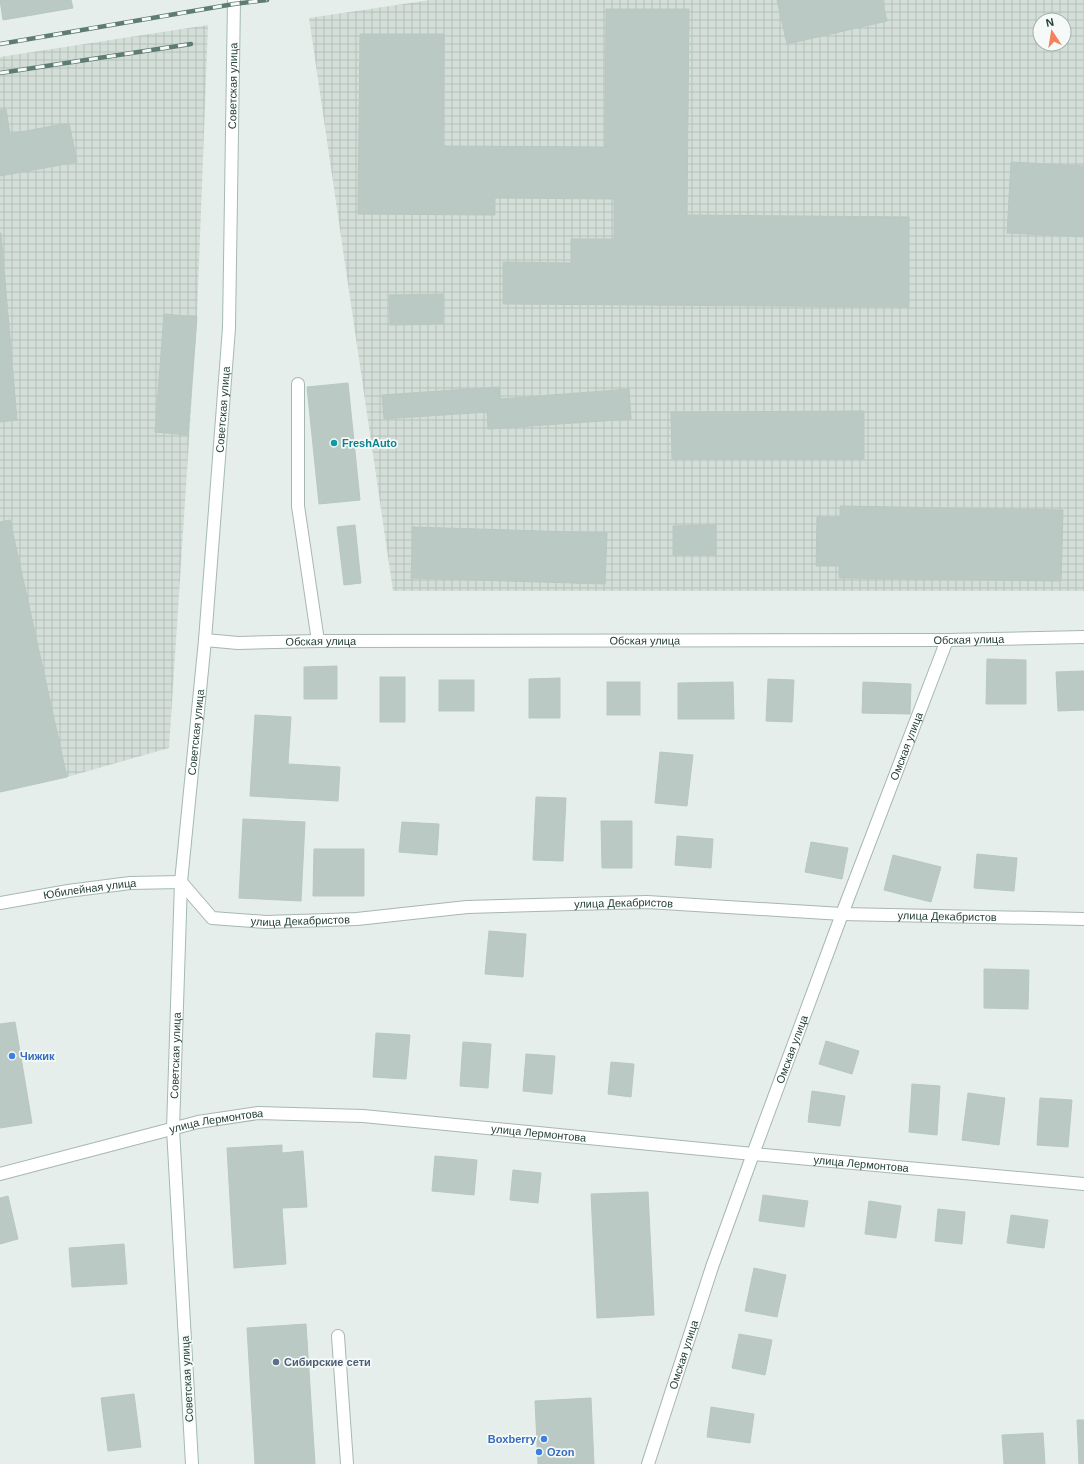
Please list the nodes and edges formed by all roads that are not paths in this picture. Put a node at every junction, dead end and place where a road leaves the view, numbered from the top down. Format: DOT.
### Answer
graph roads {
  1 [pos="234,0"];
  2 [pos="298,384"];
  3 [pos="1084,637"];
  4 [pos="205,640"];
  5 [pos="947,640"];
  6 [pos="318,641"];
  7 [pos="181,882"];
  8 [pos="0,903"];
  9 [pos="842,914"];
  10 [pos="1084,919"];
  11 [pos="173,1129"];
  12 [pos="753,1154"];
  13 [pos="0,1174"];
  14 [pos="1084,1184"];
  15 [pos="338,1336"];
  16 [pos="192,1464"];
  17 [pos="347,1464"];
  18 [pos="648,1464"];
  1 -- 4 [label="street, Советская улица"];
  2 -- 6 [label="street"];
  3 -- 5 [label="street, Обская улица"];
  4 -- 6 [label="street, Обская улица"];
  4 -- 7 [label="street, Советская улица"];
  5 -- 6 [label="street, Обская улица"];
  5 -- 9 [label="street, Омская улица"];
  7 -- 8 [label="street, Юбилейная улица"];
  7 -- 9 [label="street, улица Декабристов"];
  7 -- 11 [label="street, Советская улица"];
  9 -- 10 [label="street, улица Декабристов"];
  9 -- 12 [label="street, Омская улица"];
  11 -- 12 [label="street, улица Лермонтова"];
  11 -- 13 [label="street, улица Лермонтова"];
  11 -- 16 [label="street, Советская улица"];
  12 -- 14 [label="street, улица Лермонтова"];
  12 -- 18 [label="street, Омская улица"];
  15 -- 17 [label="street"];
}
